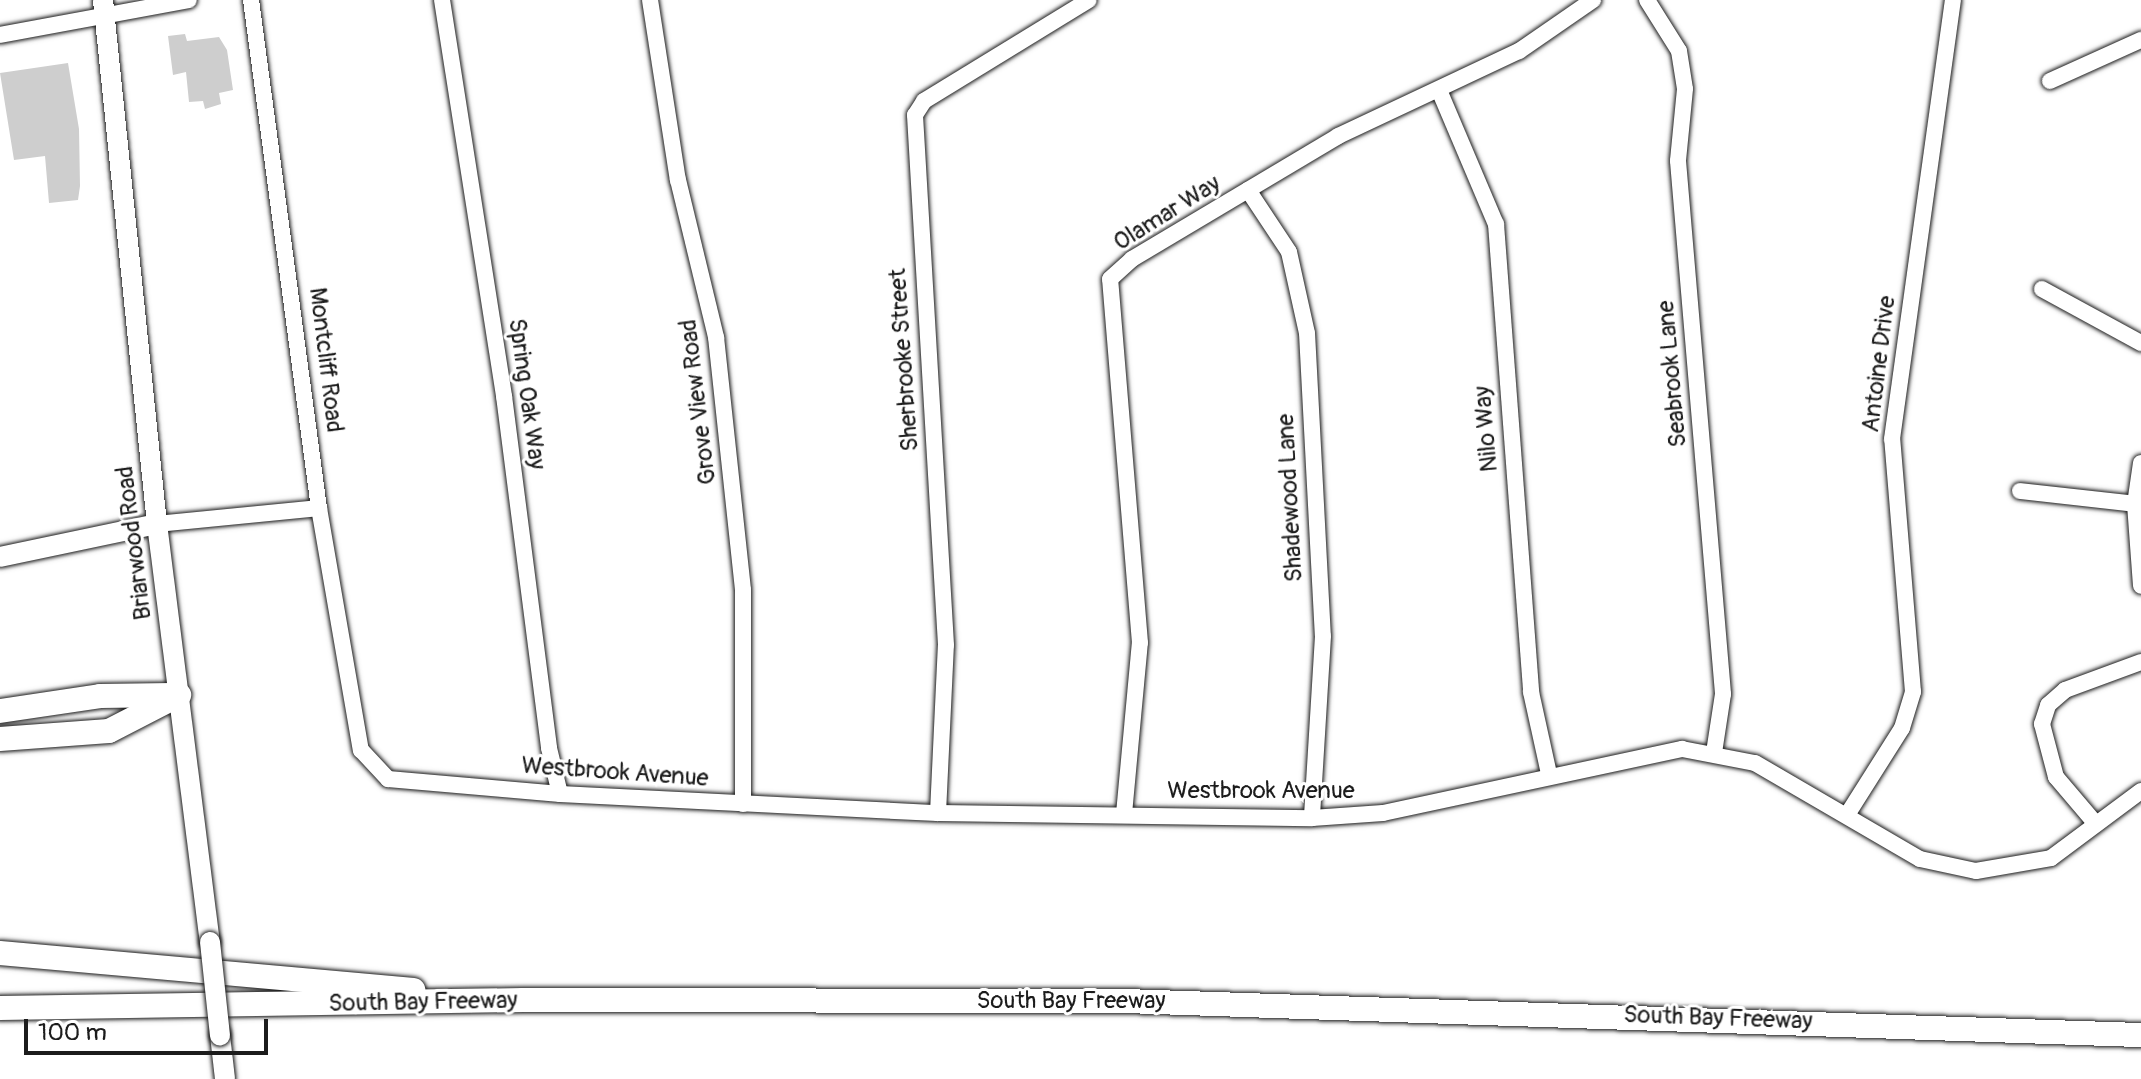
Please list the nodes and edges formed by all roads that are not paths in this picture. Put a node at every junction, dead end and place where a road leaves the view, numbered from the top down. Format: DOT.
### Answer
graph roads {
  1 [pos="189,0"];
  2 [pos="251,0"];
  3 [pos="442,0"];
  4 [pos="650,0"];
  5 [pos="1089,0"];
  6 [pos="1593,0"];
  7 [pos="1647,0"];
  8 [pos="1953,0"];
  9 [pos="104,8"];
  10 [pos="0,35"];
  11 [pos="2141,40"];
  12 [pos="2050,81"];
  13 [pos="1439,90"];
  14 [pos="1248,190"];
  15 [pos="2042,289"];
  16 [pos="2141,343"];
  17 [pos="2141,463"];
  18 [pos="2020,491"];
  19 [pos="2135,504"];
  20 [pos="319,508"];
  21 [pos="157,524"];
  22 [pos="0,557"];
  23 [pos="2141,586"];
  24 [pos="2141,662"];
  25 [pos="179,695"];
  26 [pos="0,711"];
  27 [pos="360,725"];
  28 [pos="0,739"];
  29 [pos="1714,753"];
  30 [pos="1549,774"];
  31 [pos="2141,791"];
  32 [pos="560,794"];
  33 [pos="743,804"];
  34 [pos="938,813"];
  35 [pos="1124,814"];
  36 [pos="1847,815"];
  37 [pos="1312,818"];
  38 [pos="2096,824"];
  39 [pos="0,953"];
  40 [pos="523,1000"];
  41 [pos="0,1008"];
  42 [pos="2141,1035"];
  43 [pos="225,1079"];
  1 -- 9 [label="street"];
  2 -- 20 [label="street, Montcliff Road"];
  3 -- 32 [label="street, Spring Oak Way"];
  4 -- 33 [label="street, Grove View Road"];
  5 -- 34 [label="street, Sherbrooke Street"];
  6 -- 13 [label="street, Olamar Way"];
  7 -- 29 [label="street, Seabrook Lane"];
  8 -- 36 [label="street, Antoine Drive"];
  9 -- 10 [label="street"];
  9 -- 21 [label="main road, Briarwood Road"];
  11 -- 12 [label="street"];
  13 -- 14 [label="street, Olamar Way"];
  13 -- 30 [label="street, Nilo Way"];
  14 -- 35 [label="street, Olamar Way"];
  14 -- 37 [label="street, Shadewood Lane"];
  15 -- 16 [label="street"];
  17 -- 19 [label="street"];
  18 -- 19 [label="street"];
  19 -- 23 [label="street"];
  20 -- 21 [label="street"];
  20 -- 27 [label="street, Montcliff Road"];
  21 -- 22 [label="main road"];
  21 -- 25 [label="main road, Briarwood Road"];
  24 -- 38 [label="street"];
  25 -- 26 [label="highway"];
  25 -- 28 [label="highway"];
  25 -- 43 [label="main road, Briarwood Road, bridge"];
  27 -- 32 [label="street, Westbrook Avenue"];
  29 -- 30 [label="street, Westbrook Avenue"];
  29 -- 36 [label="street, Westbrook Avenue"];
  30 -- 37 [label="street, Westbrook Avenue"];
  31 -- 38 [label="street, Westbrook Avenue"];
  32 -- 33 [label="street, Westbrook Avenue"];
  33 -- 34 [label="street, Westbrook Avenue"];
  34 -- 35 [label="street, Westbrook Avenue"];
  35 -- 37 [label="street, Westbrook Avenue"];
  36 -- 38 [label="street, Westbrook Avenue"];
  39 -- 40 [label="highway"];
  40 -- 41 [label="highway, South Bay Freeway"];
  40 -- 42 [label="highway, South Bay Freeway"];
}
